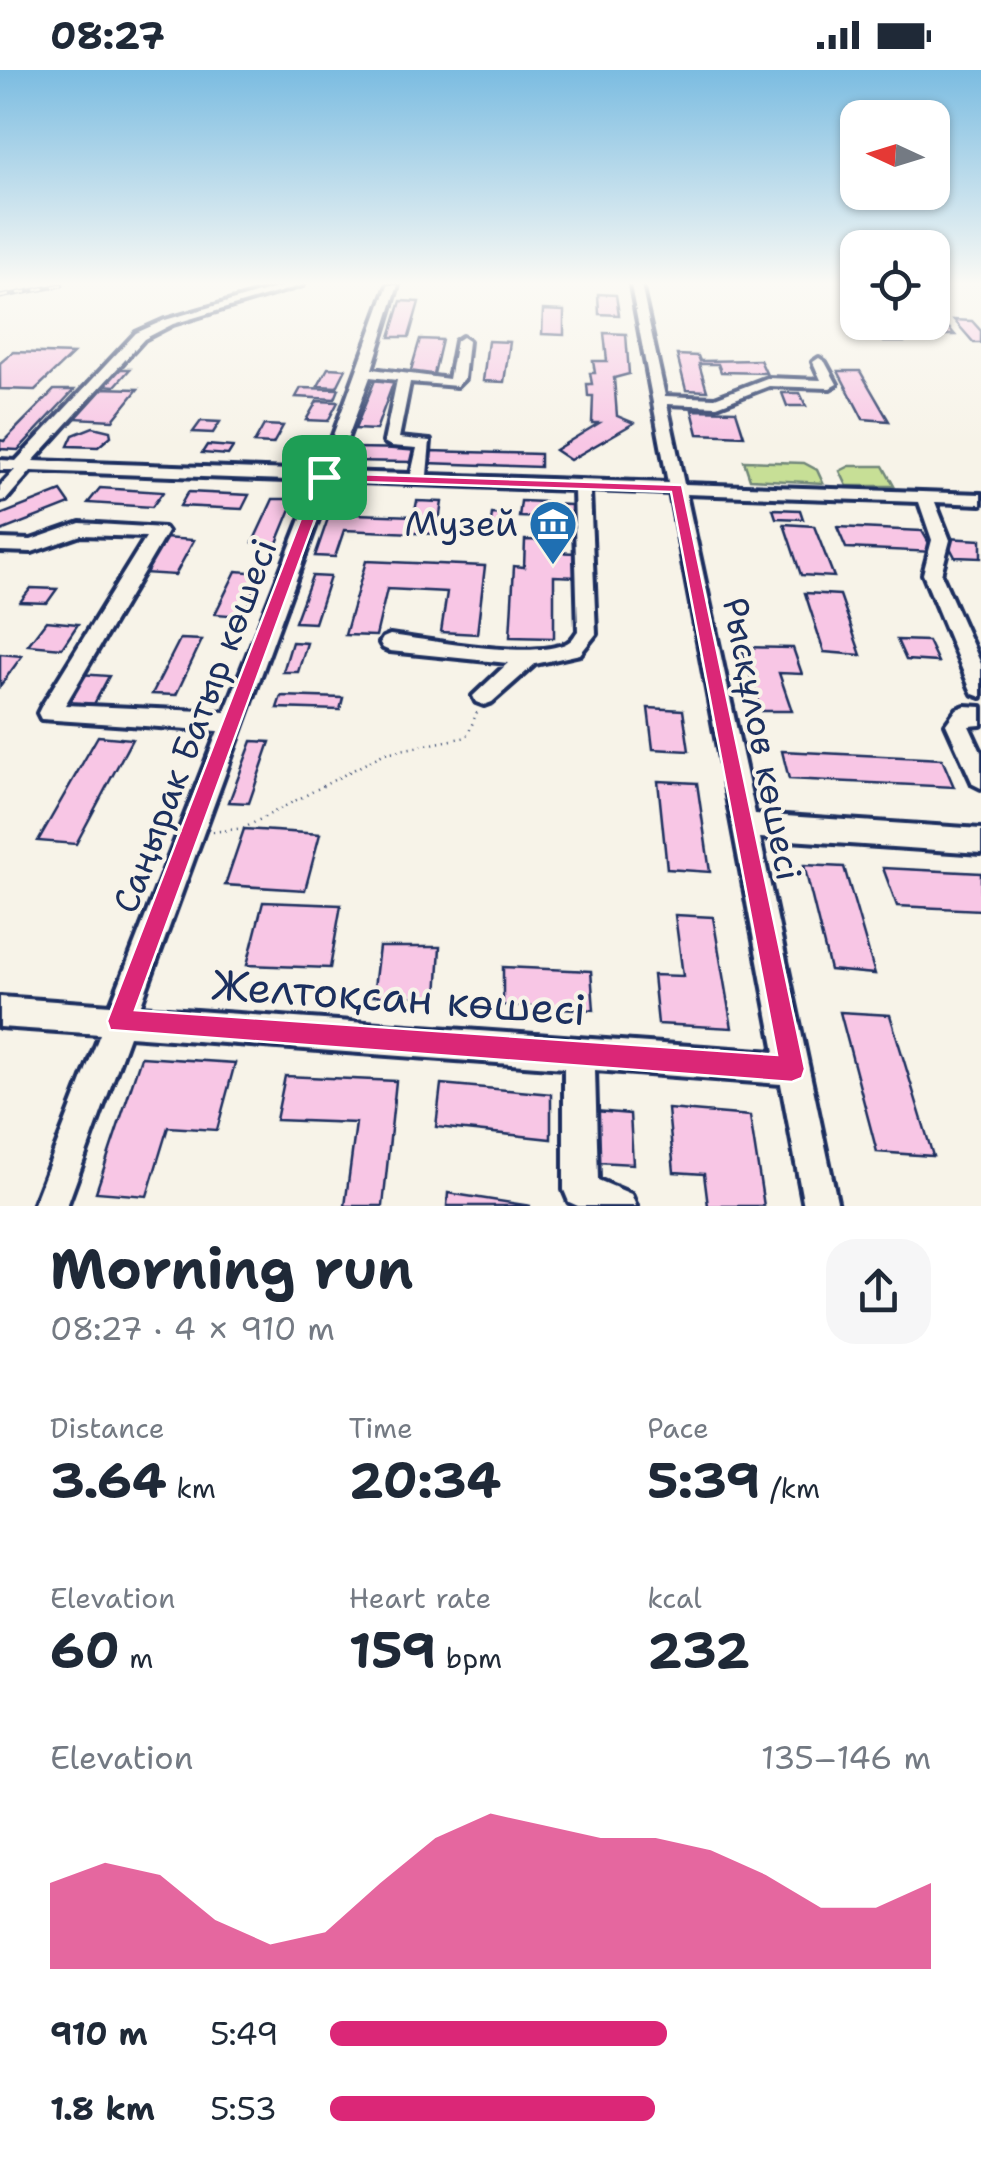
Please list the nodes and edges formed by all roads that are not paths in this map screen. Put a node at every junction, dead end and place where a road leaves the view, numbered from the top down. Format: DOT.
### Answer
graph roads {
  1 [pos="141,338"];
  2 [pos="376,338"];
  3 [pos="647,338"];
  4 [pos="462,341"];
  5 [pos="819,362"];
  6 [pos="365,372"];
  7 [pos="404,378"];
  8 [pos="660,400"];
  9 [pos="0,466"];
  10 [pos="23,466"];
  11 [pos="324,477"];
  12 [pos="418,480"];
  13 [pos="582,485"];
  14 [pos="677,488"];
  15 [pos="0,496"];
  16 [pos="925,497"];
  17 [pos="981,500"];
  18 [pos="0,545"];
  19 [pos="390,642"];
  20 [pos="530,656"];
  21 [pos="981,688"];
  22 [pos="484,696"];
  23 [pos="981,716"];
  24 [pos="231,722"];
  25 [pos="981,776"];
  26 [pos="744,825"];
  27 [pos="981,840"];
  28 [pos="0,1012"];
  29 [pos="119,1021"];
  30 [pos="579,1052"];
  31 [pos="792,1069"];
  32 [pos="50,1206"];
  33 [pos="619,1206"];
  34 [pos="821,1206"];
  1 -- 10 [label="street"];
  2 -- 6 [label="street, Саңырак Батыр көшесі"];
  3 -- 8 [label="street, Рысқұлов көшесі"];
  4 -- 7 [label="street"];
  5 -- 8 [label="street"];
  6 -- 7 [label="street"];
  6 -- 11 [label="street, Саңырак Батыр көшесі"];
  7 -- 12 [label="street"];
  8 -- 14 [label="street, Рысқұлов көшесі"];
  9 -- 10 [label="street"];
  10 -- 11 [label="street"];
  10 -- 15 [label="street"];
  11 -- 12 [label="street"];
  11 -- 24 [label="street, Саңырак Батыр көшесі"];
  12 -- 13 [label="street"];
  13 -- 14 [label="street"];
  13 -- 20 [label="street"];
  14 -- 16 [label="street"];
  14 -- 26 [label="street, Рысқұлов көшесі"];
  16 -- 17 [label="street"];
  16 -- 21 [label="street"];
  18 -- 24 [label="street"];
  19 -- 20 [label="street"];
  20 -- 22 [label="street"];
  23 -- 25 [label="street"];
  24 -- 29 [label="street, Саңырак Батыр көшесі"];
  26 -- 27 [label="street"];
  26 -- 31 [label="street, Рысқұлов көшесі"];
  28 -- 29 [label="street, Желтоқсан көшесі"];
  29 -- 30 [label="street, Желтоқсан көшесі"];
  29 -- 32 [label="street, Саңырак Батыр көшесі"];
  30 -- 31 [label="street, Желтоқсан көшесі"];
  30 -- 33 [label="street"];
  31 -- 34 [label="street, Рысқұлов көшесі"];
}
